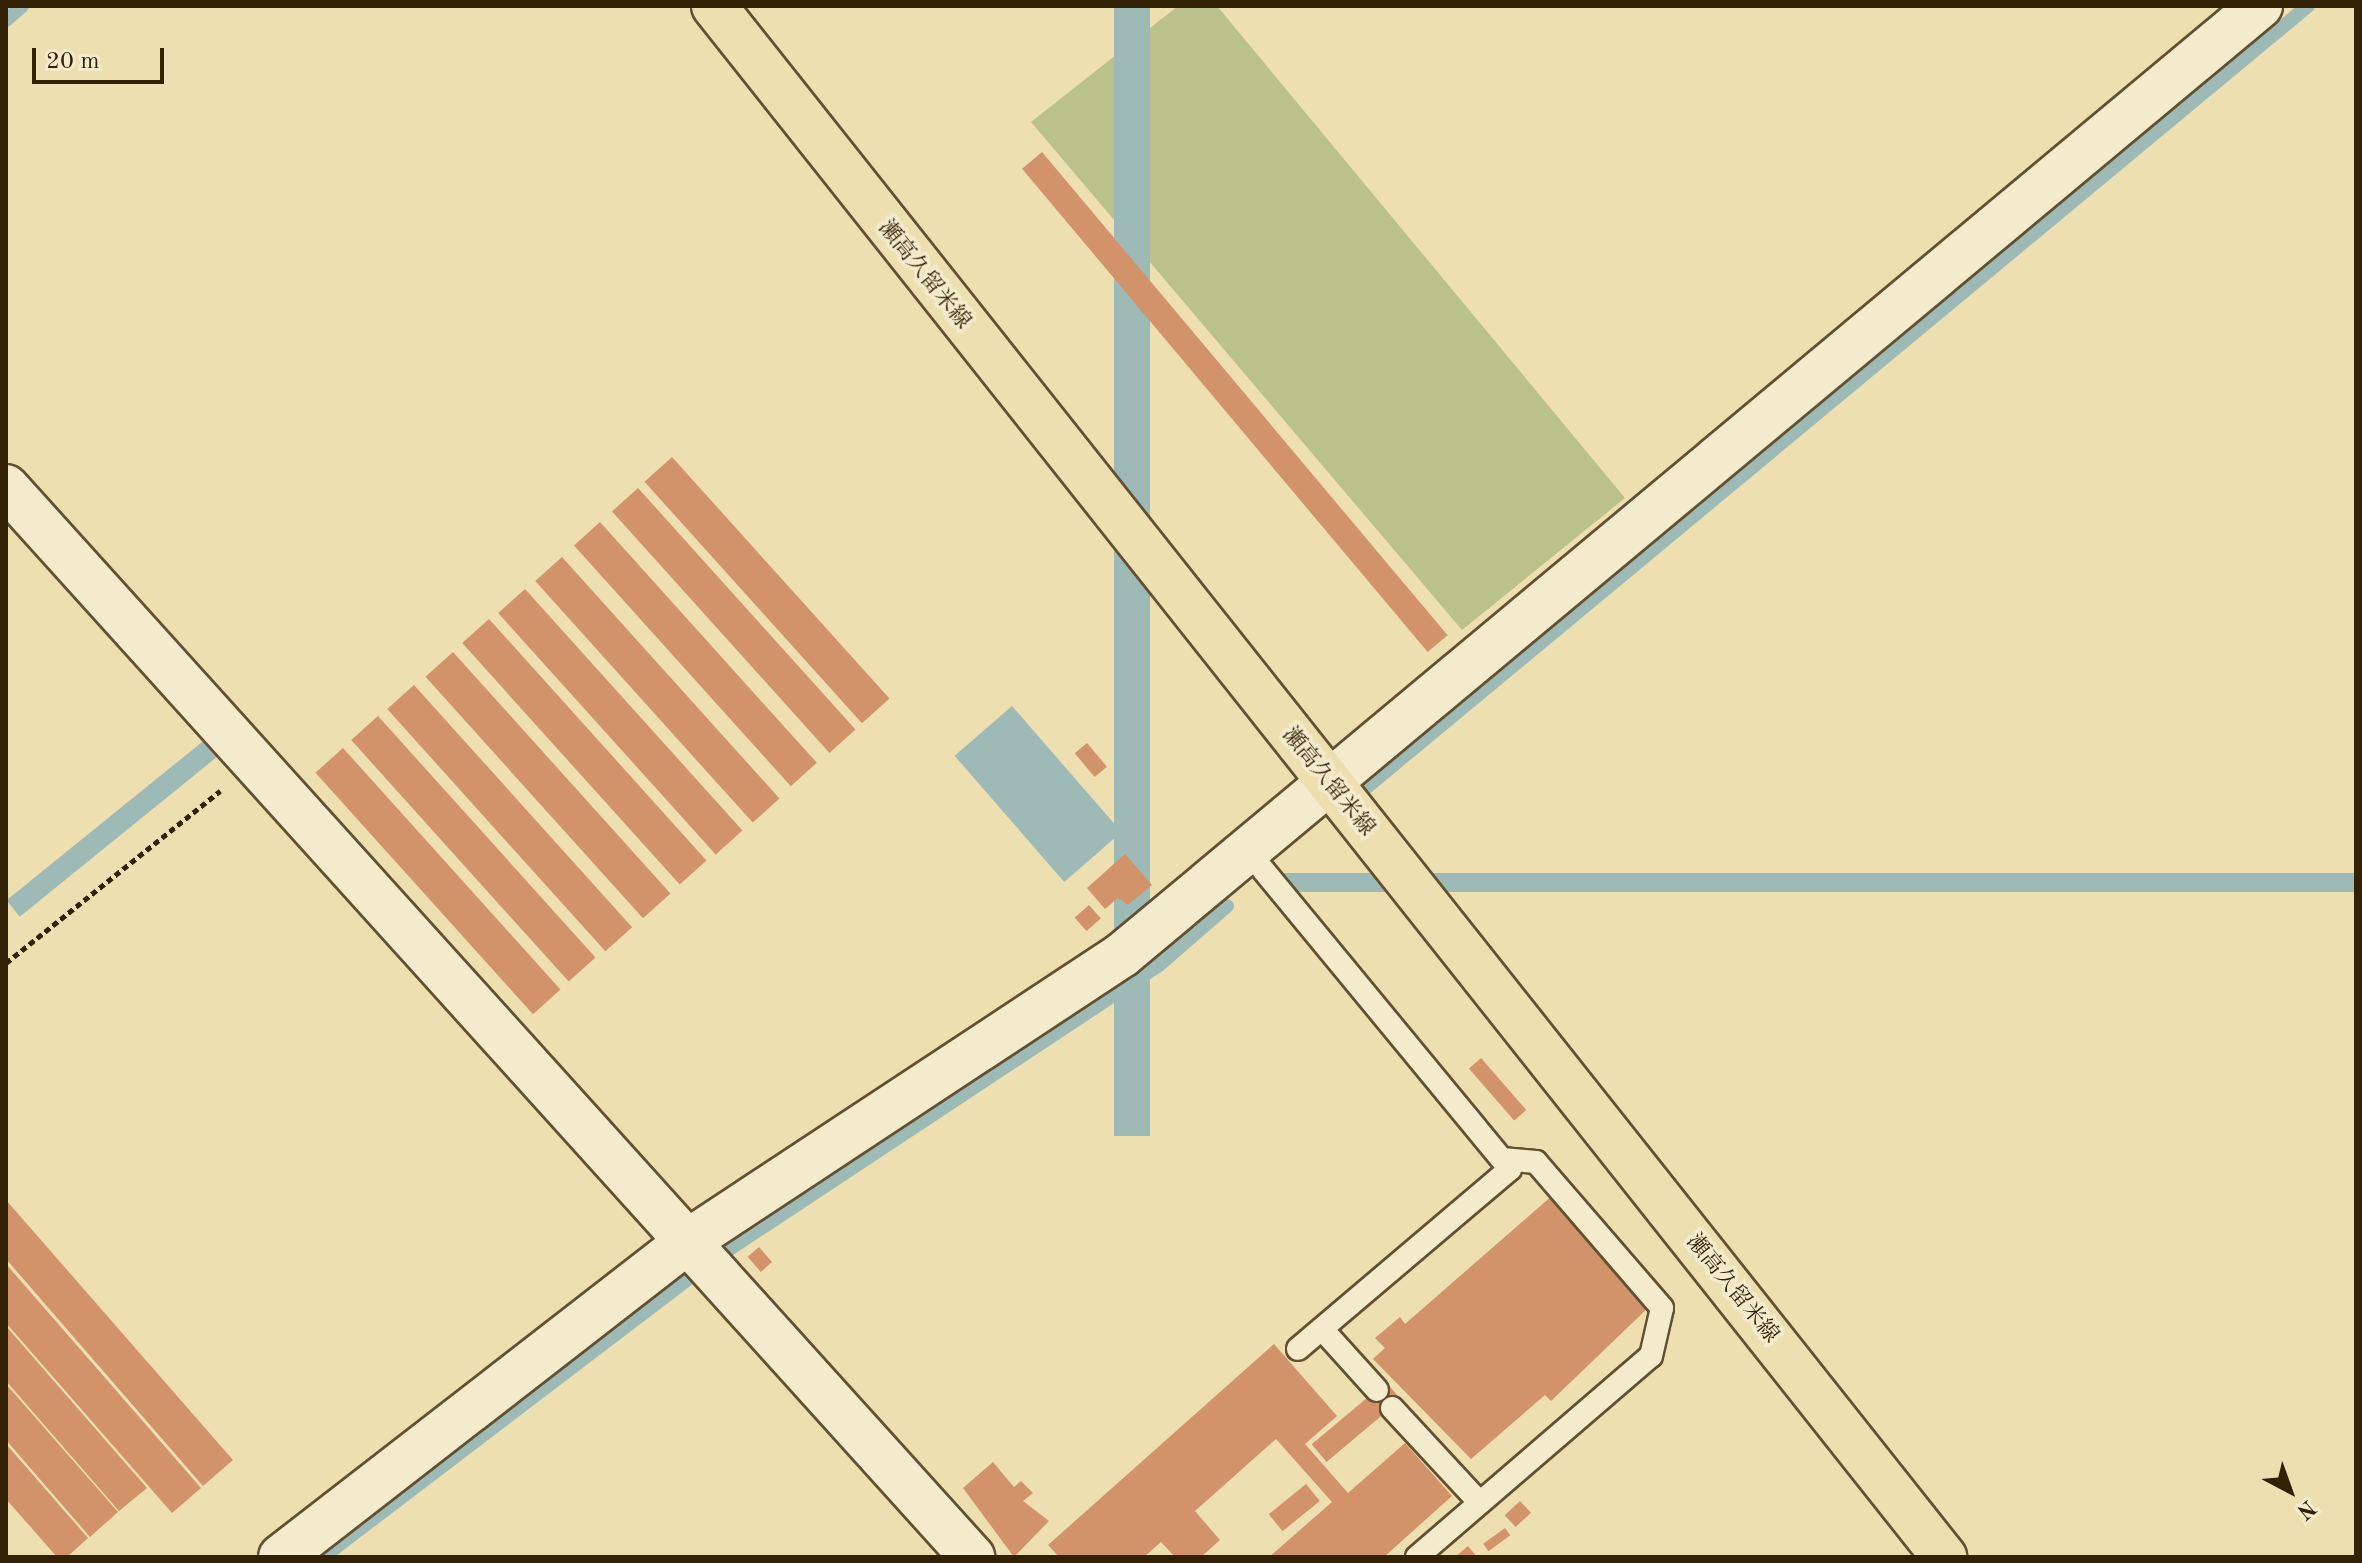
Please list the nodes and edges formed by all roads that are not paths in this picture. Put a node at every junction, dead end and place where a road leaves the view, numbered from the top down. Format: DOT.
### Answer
graph roads {
  1 [pos="714,6"];
  2 [pos="2260,6"];
  3 [pos="6,487"];
  4 [pos="1327,781"];
  5 [pos="1246,849"];
  6 [pos="1502,1159"];
  7 [pos="687,1242"];
  8 [pos="1322,1329"];
  9 [pos="1298,1349"];
  10 [pos="1377,1390"];
  11 [pos="1392,1408"];
  12 [pos="1480,1503"];
  13 [pos="281,1557"];
  14 [pos="972,1557"];
  15 [pos="1417,1557"];
  16 [pos="1944,1557"];
  1 -- 4 [label="main road, 瀬高久留米線"];
  2 -- 4 [label="street"];
  3 -- 7 [label="street"];
  4 -- 5 [label="street"];
  4 -- 16 [label="main road, 瀬高久留米線"];
  5 -- 6 [label="lane"];
  5 -- 7 [label="street"];
  6 -- 8 [label="lane"];
  6 -- 12 [label="lane"];
  7 -- 13 [label="street"];
  7 -- 14 [label="street"];
  8 -- 9 [label="lane"];
  8 -- 10 [label="lane"];
  11 -- 12 [label="lane"];
  12 -- 15 [label="lane"];
}
